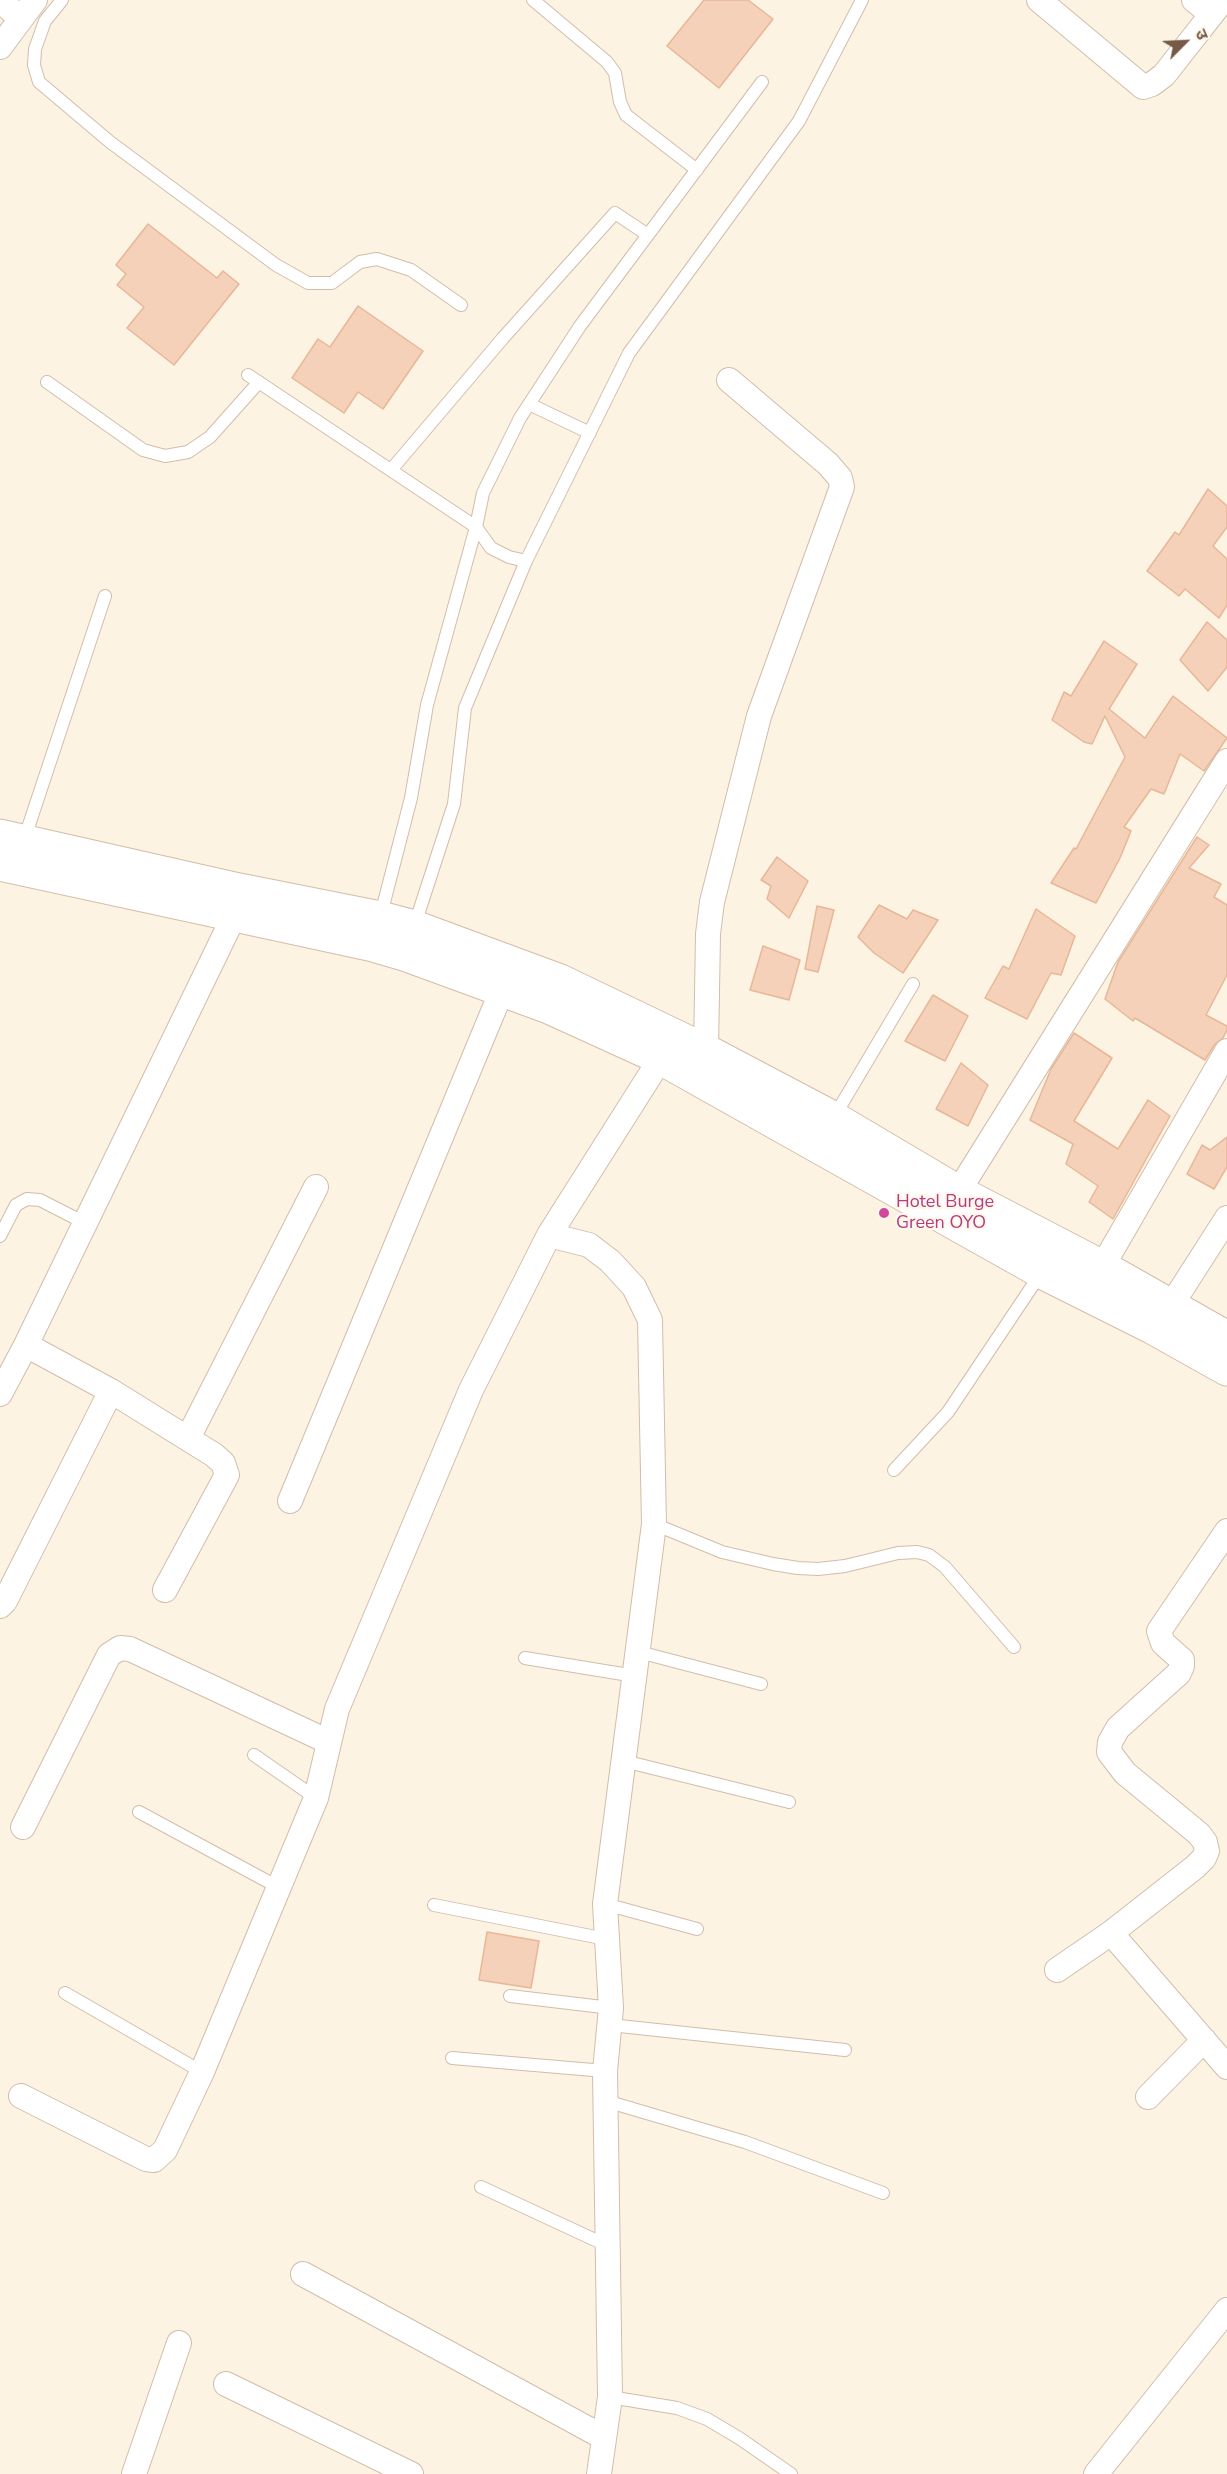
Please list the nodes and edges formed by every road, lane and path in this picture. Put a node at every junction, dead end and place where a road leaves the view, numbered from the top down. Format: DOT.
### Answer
graph roads {
  1 [pos="0,0"];
  2 [pos="62,0"];
  3 [pos="533,0"];
  4 [pos="862,0"];
  5 [pos="1038,0"];
  6 [pos="1210,5"];
  7 [pos="27,9"];
  8 [pos="0,47"];
  9 [pos="762,82"];
  10 [pos="697,170"];
  11 [pos="648,235"];
  12 [pos="460,305"];
  13 [pos="248,375"];
  14 [pos="729,380"];
  15 [pos="47,382"];
  16 [pos="259,382"];
  17 [pos="529,404"];
  18 [pos="590,433"];
  19 [pos="391,470"];
  20 [pos="476,528"];
  21 [pos="526,561"];
  22 [pos="105,596"];
  23 [pos="1227,760"];
  24 [pos="12,839"];
  25 [pos="0,864"];
  26 [pos="234,916"];
  27 [pos="377,932"];
  28 [pos="411,941"];
  29 [pos="913,984"];
  30 [pos="502,990"];
  31 [pos="706,1050"];
  32 [pos="1227,1051"];
  33 [pos="661,1058"];
  34 [pos="833,1118"];
  35 [pos="316,1187"];
  36 [pos="958,1192"];
  37 [pos="1227,1218"];
  38 [pos="86,1222"];
  39 [pos="549,1235"];
  40 [pos="0,1236"];
  41 [pos="1102,1268"];
  42 [pos="1042,1272"];
  43 [pos="1170,1307"];
  44 [pos="1227,1338"];
  45 [pos="26,1345"];
  46 [pos="1227,1368"];
  47 [pos="111,1391"];
  48 [pos="0,1394"];
  49 [pos="188,1438"];
  50 [pos="894,1470"];
  51 [pos="290,1501"];
  52 [pos="654,1524"];
  53 [pos="1227,1531"];
  54 [pos="165,1590"];
  55 [pos="0,1606"];
  56 [pos="1014,1647"];
  57 [pos="639,1653"];
  58 [pos="525,1658"];
  59 [pos="635,1676"];
  60 [pos="761,1684"];
  61 [pos="328,1742"];
  62 [pos="254,1755"];
  63 [pos="624,1761"];
  64 [pos="316,1798"];
  65 [pos="789,1802"];
  66 [pos="139,1812"];
  67 [pos="23,1827"];
  68 [pos="278,1887"];
  69 [pos="605,1904"];
  70 [pos="434,1905"];
  71 [pos="697,1929"];
  72 [pos="1110,1933"];
  73 [pos="606,1939"];
  74 [pos="1057,1970"];
  75 [pos="65,1993"];
  76 [pos="510,1996"];
  77 [pos="610,2016"];
  78 [pos="1204,2040"];
  79 [pos="845,2050"];
  80 [pos="452,2058"];
  81 [pos="1227,2067"];
  82 [pos="605,2070"];
  83 [pos="202,2072"];
  84 [pos="21,2097"];
  85 [pos="1148,2097"];
  86 [pos="606,2101"];
  87 [pos="481,2187"];
  88 [pos="883,2193"];
  89 [pos="606,2245"];
  90 [pos="303,2274"];
  91 [pos="1227,2310"];
  92 [pos="179,2343"];
  93 [pos="226,2384"];
  94 [pos="610,2397"];
  95 [pos="603,2437"];
  96 [pos="1102,2472"];
  97 [pos="134,2474"];
  98 [pos="411,2474"];
  99 [pos="599,2474"];
  100 [pos="791,2474"];
  1 -- 7 [label="street"];
  2 -- 12 [label="lane"];
  3 -- 10 [label="lane"];
  4 -- 18 [label="lane"];
  5 -- 6 [label="street"];
  7 -- 8 [label="street"];
  9 -- 10 [label="lane"];
  10 -- 11 [label="lane"];
  11 -- 17 [label="lane"];
  11 -- 19 [label="lane"];
  13 -- 16 [label="lane"];
  14 -- 31 [label="street"];
  15 -- 16 [label="lane"];
  16 -- 19 [label="lane"];
  17 -- 18 [label="lane"];
  17 -- 20 [label="lane"];
  18 -- 21 [label="lane"];
  19 -- 20 [label="lane"];
  20 -- 21 [label="lane"];
  20 -- 27 [label="lane"];
  21 -- 28 [label="lane"];
  22 -- 24 [label="lane"];
  23 -- 36 [label="street"];
  24 -- 27 [label="street"];
  25 -- 26 [label="street"];
  26 -- 27 [label="street"];
  26 -- 38 [label="street"];
  27 -- 28 [label="street"];
  28 -- 30 [label="street"];
  28 -- 31 [label="street"];
  29 -- 34 [label="lane"];
  30 -- 33 [label="street"];
  30 -- 51 [label="street"];
  31 -- 34 [label="street"];
  32 -- 41 [label="street"];
  33 -- 39 [label="street"];
  33 -- 42 [label="street"];
  34 -- 36 [label="street"];
  35 -- 49 [label="street"];
  36 -- 41 [label="street"];
  37 -- 43 [label="street"];
  38 -- 40 [label="lane"];
  38 -- 45 [label="street"];
  39 -- 52 [label="street"];
  39 -- 61 [label="street"];
  41 -- 43 [label="street"];
  42 -- 46 [label="street"];
  42 -- 50 [label="lane"];
  43 -- 44 [label="street"];
  45 -- 47 [label="street"];
  45 -- 48 [label="street"];
  47 -- 49 [label="street"];
  47 -- 55 [label="street"];
  49 -- 54 [label="street"];
  52 -- 56 [label="lane"];
  52 -- 57 [label="street"];
  53 -- 72 [label="street"];
  57 -- 59 [label="street"];
  57 -- 60 [label="lane"];
  58 -- 59 [label="lane"];
  59 -- 63 [label="street"];
  61 -- 64 [label="street"];
  61 -- 67 [label="street"];
  62 -- 64 [label="lane"];
  63 -- 65 [label="lane"];
  63 -- 69 [label="street"];
  64 -- 68 [label="street"];
  66 -- 68 [label="lane"];
  68 -- 83 [label="street"];
  69 -- 71 [label="lane"];
  69 -- 73 [label="street"];
  70 -- 73 [label="lane"];
  72 -- 74 [label="street"];
  72 -- 78 [label="street"];
  73 -- 77 [label="street"];
  75 -- 83 [label="lane"];
  76 -- 77 [label="lane"];
  77 -- 79 [label="lane"];
  77 -- 82 [label="street"];
  78 -- 81 [label="street"];
  78 -- 85 [label="street"];
  80 -- 82 [label="lane"];
  82 -- 86 [label="street"];
  83 -- 84 [label="street"];
  86 -- 88 [label="lane"];
  86 -- 89 [label="street"];
  87 -- 89 [label="lane"];
  89 -- 94 [label="street"];
  90 -- 95 [label="street"];
  91 -- 96 [label="street"];
  92 -- 97 [label="street"];
  93 -- 98 [label="street"];
  94 -- 95 [label="street"];
  94 -- 100 [label="lane"];
  95 -- 99 [label="street"];
}
